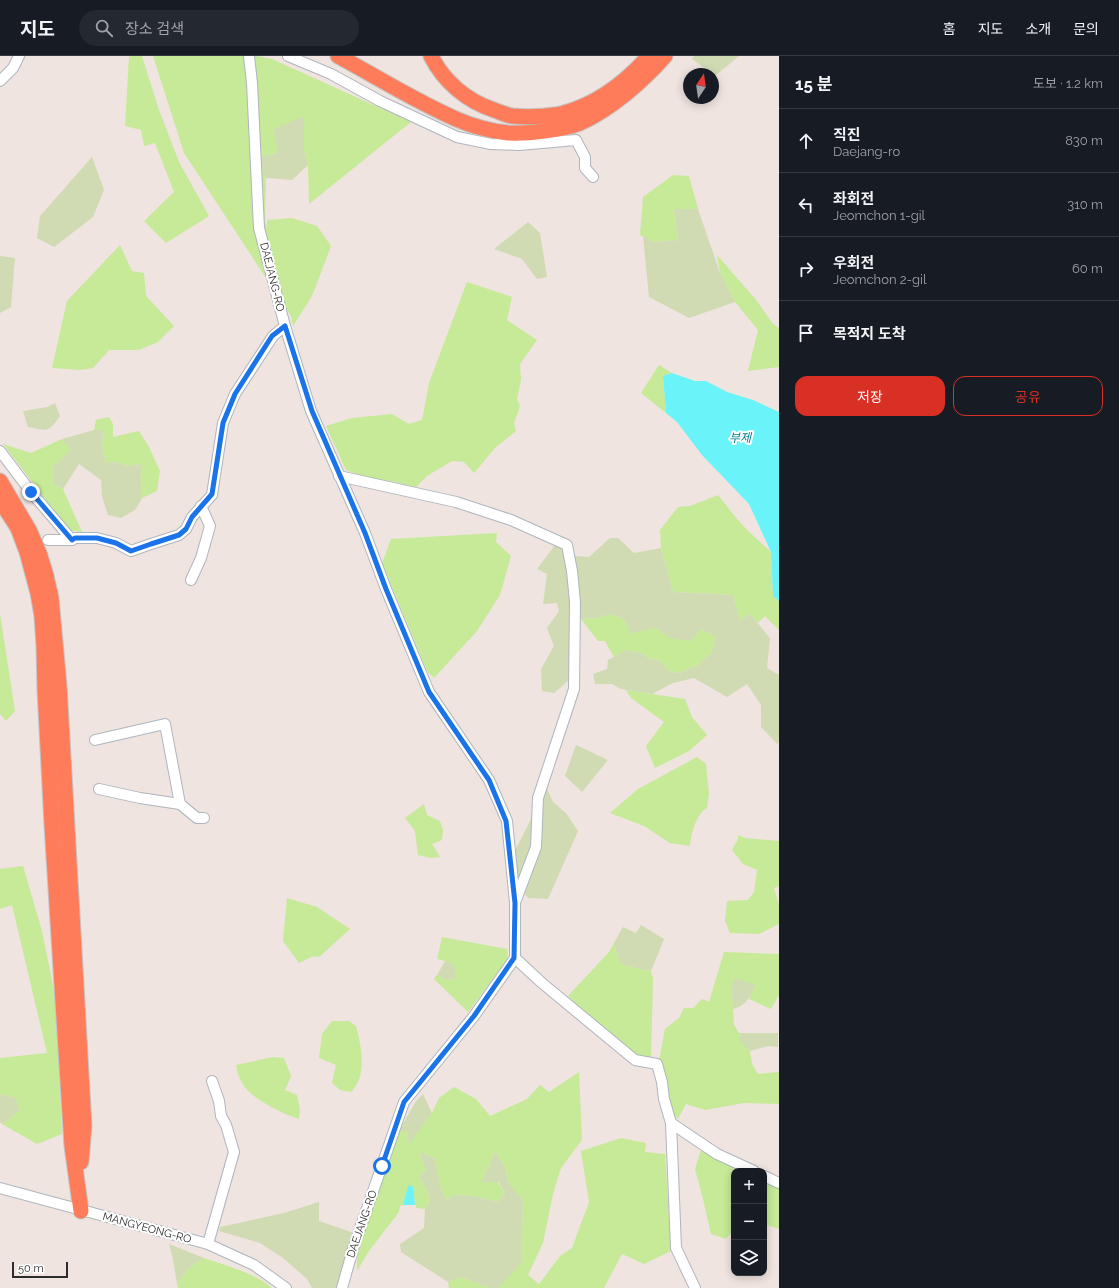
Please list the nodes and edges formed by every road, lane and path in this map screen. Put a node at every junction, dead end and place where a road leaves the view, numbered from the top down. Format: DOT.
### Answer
graph roads {
  1 [pos="19,56"];
  2 [pos="249,56"];
  3 [pos="288,56"];
  4 [pos="338,56"];
  5 [pos="431,56"];
  6 [pos="649,56"];
  7 [pos="665,56"];
  8 [pos="0,81"];
  9 [pos="593,177"];
  10 [pos="285,326"];
  11 [pos="0,451"];
  12 [pos="339,476"];
  13 [pos="0,481"];
  14 [pos="0,490"];
  15 [pos="0,500"];
  16 [pos="202,506"];
  17 [pos="0,510"];
  18 [pos="19,512"];
  19 [pos="48,540"];
  20 [pos="72,540"];
  21 [pos="27,552"];
  22 [pos="191,580"];
  23 [pos="95,740"];
  24 [pos="99,789"];
  25 [pos="180,804"];
  26 [pos="204,818"];
  27 [pos="515,903"];
  28 [pos="514,958"];
  29 [pos="212,1081"];
  30 [pos="671,1124"];
  31 [pos="747,1168"];
  32 [pos="767,1177"];
  33 [pos="779,1182"];
  34 [pos="0,1189"];
  35 [pos="78,1189"];
  36 [pos="81,1211"];
  37 [pos="208,1244"];
  38 [pos="286,1288"];
  39 [pos="342,1288"];
  40 [pos="695,1288"];
  1 -- 8 [label="street"];
  2 -- 10 [label="street, DAEJANG-RO"];
  3 -- 9 [label="street"];
  4 -- 7 [label="highway"];
  5 -- 6 [label="highway"];
  10 -- 12 [label="street, DAEJANG-RO"];
  10 -- 16 [label="street"];
  11 -- 20 [label="street"];
  12 -- 27 [label="street, DAEJANG-RO"];
  12 -- 27 [label="street"];
  13 -- 18 [label="highway"];
  14 -- 18 [label="highway"];
  15 -- 21 [label="highway"];
  16 -- 20 [label="street"];
  16 -- 22 [label="street"];
  17 -- 21 [label="highway"];
  18 -- 35 [label="highway"];
  19 -- 20 [label="street"];
  21 -- 35 [label="highway"];
  23 -- 25 [label="street"];
  24 -- 25 [label="street"];
  25 -- 26 [label="street"];
  27 -- 28 [label="street, DAEJANG-RO"];
  28 -- 30 [label="street"];
  28 -- 39 [label="street, DAEJANG-RO"];
  29 -- 37 [label="street"];
  30 -- 31 [label="street"];
  30 -- 40 [label="street"];
  32 -- 33 [label="street"];
  34 -- 36 [label="street, MANGYEONG-RO"];
  35 -- 36 [label="highway"];
  36 -- 37 [label="street, MANGYEONG-RO"];
  37 -- 38 [label="street, MANGYEONG-RO"];
}
